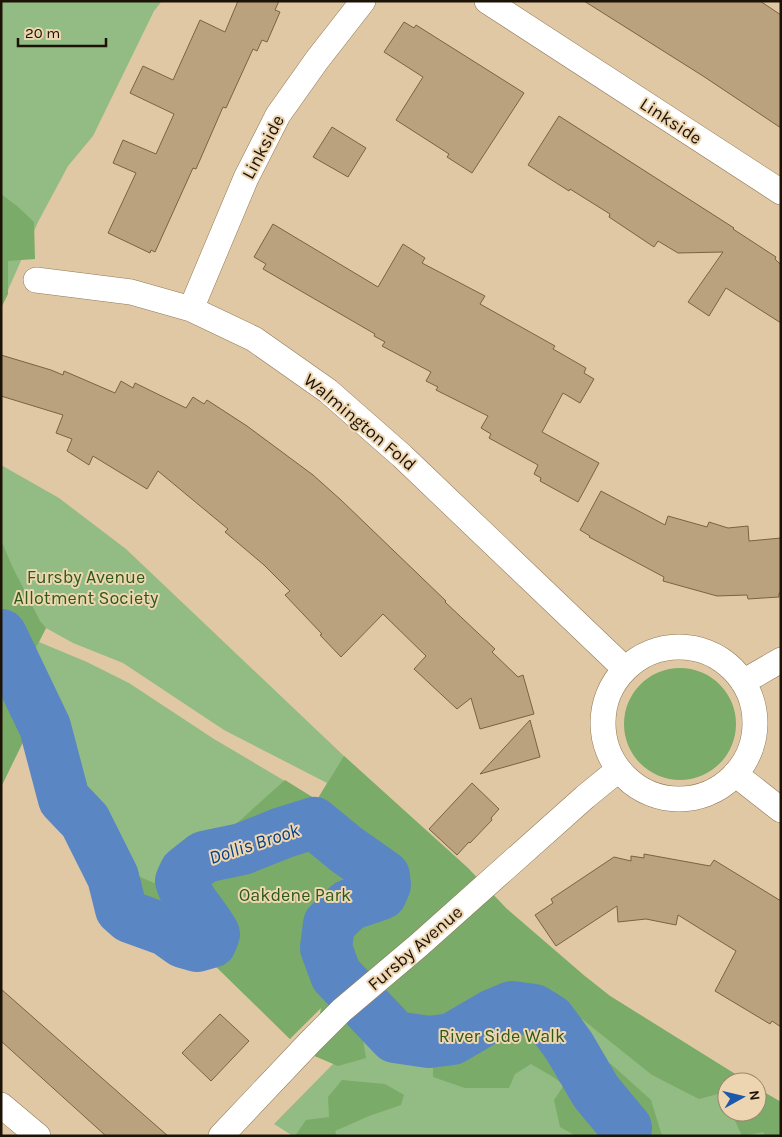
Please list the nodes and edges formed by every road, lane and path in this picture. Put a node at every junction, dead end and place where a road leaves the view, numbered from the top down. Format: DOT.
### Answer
graph roads {
  1 [pos="363,1"];
  2 [pos="487,1"];
  3 [pos="781,192"];
  4 [pos="36,280"];
  5 [pos="191,308"];
  6 [pos="781,660"];
  7 [pos="625,669"];
  8 [pos="743,682"];
  9 [pos="618,770"];
  10 [pos="735,774"];
  11 [pos="781,810"];
  12 [pos="1,1104"];
  13 [pos="38,1136"];
  14 [pos="221,1136"];
  1 -- 5 [label="street, Linkside"];
  2 -- 3 [label="street, Linkside"];
  4 -- 5 [label="street, Walmington Fold"];
  5 -- 7 [label="street, Walmington Fold"];
  6 -- 8 [label="street"];
  7 -- 8 [label="street"];
  7 -- 9 [label="street"];
  8 -- 10 [label="street"];
  9 -- 10 [label="street"];
  9 -- 14 [label="street, Fursby Avenue"];
  10 -- 11 [label="street"];
  12 -- 13 [label="street"];
}
